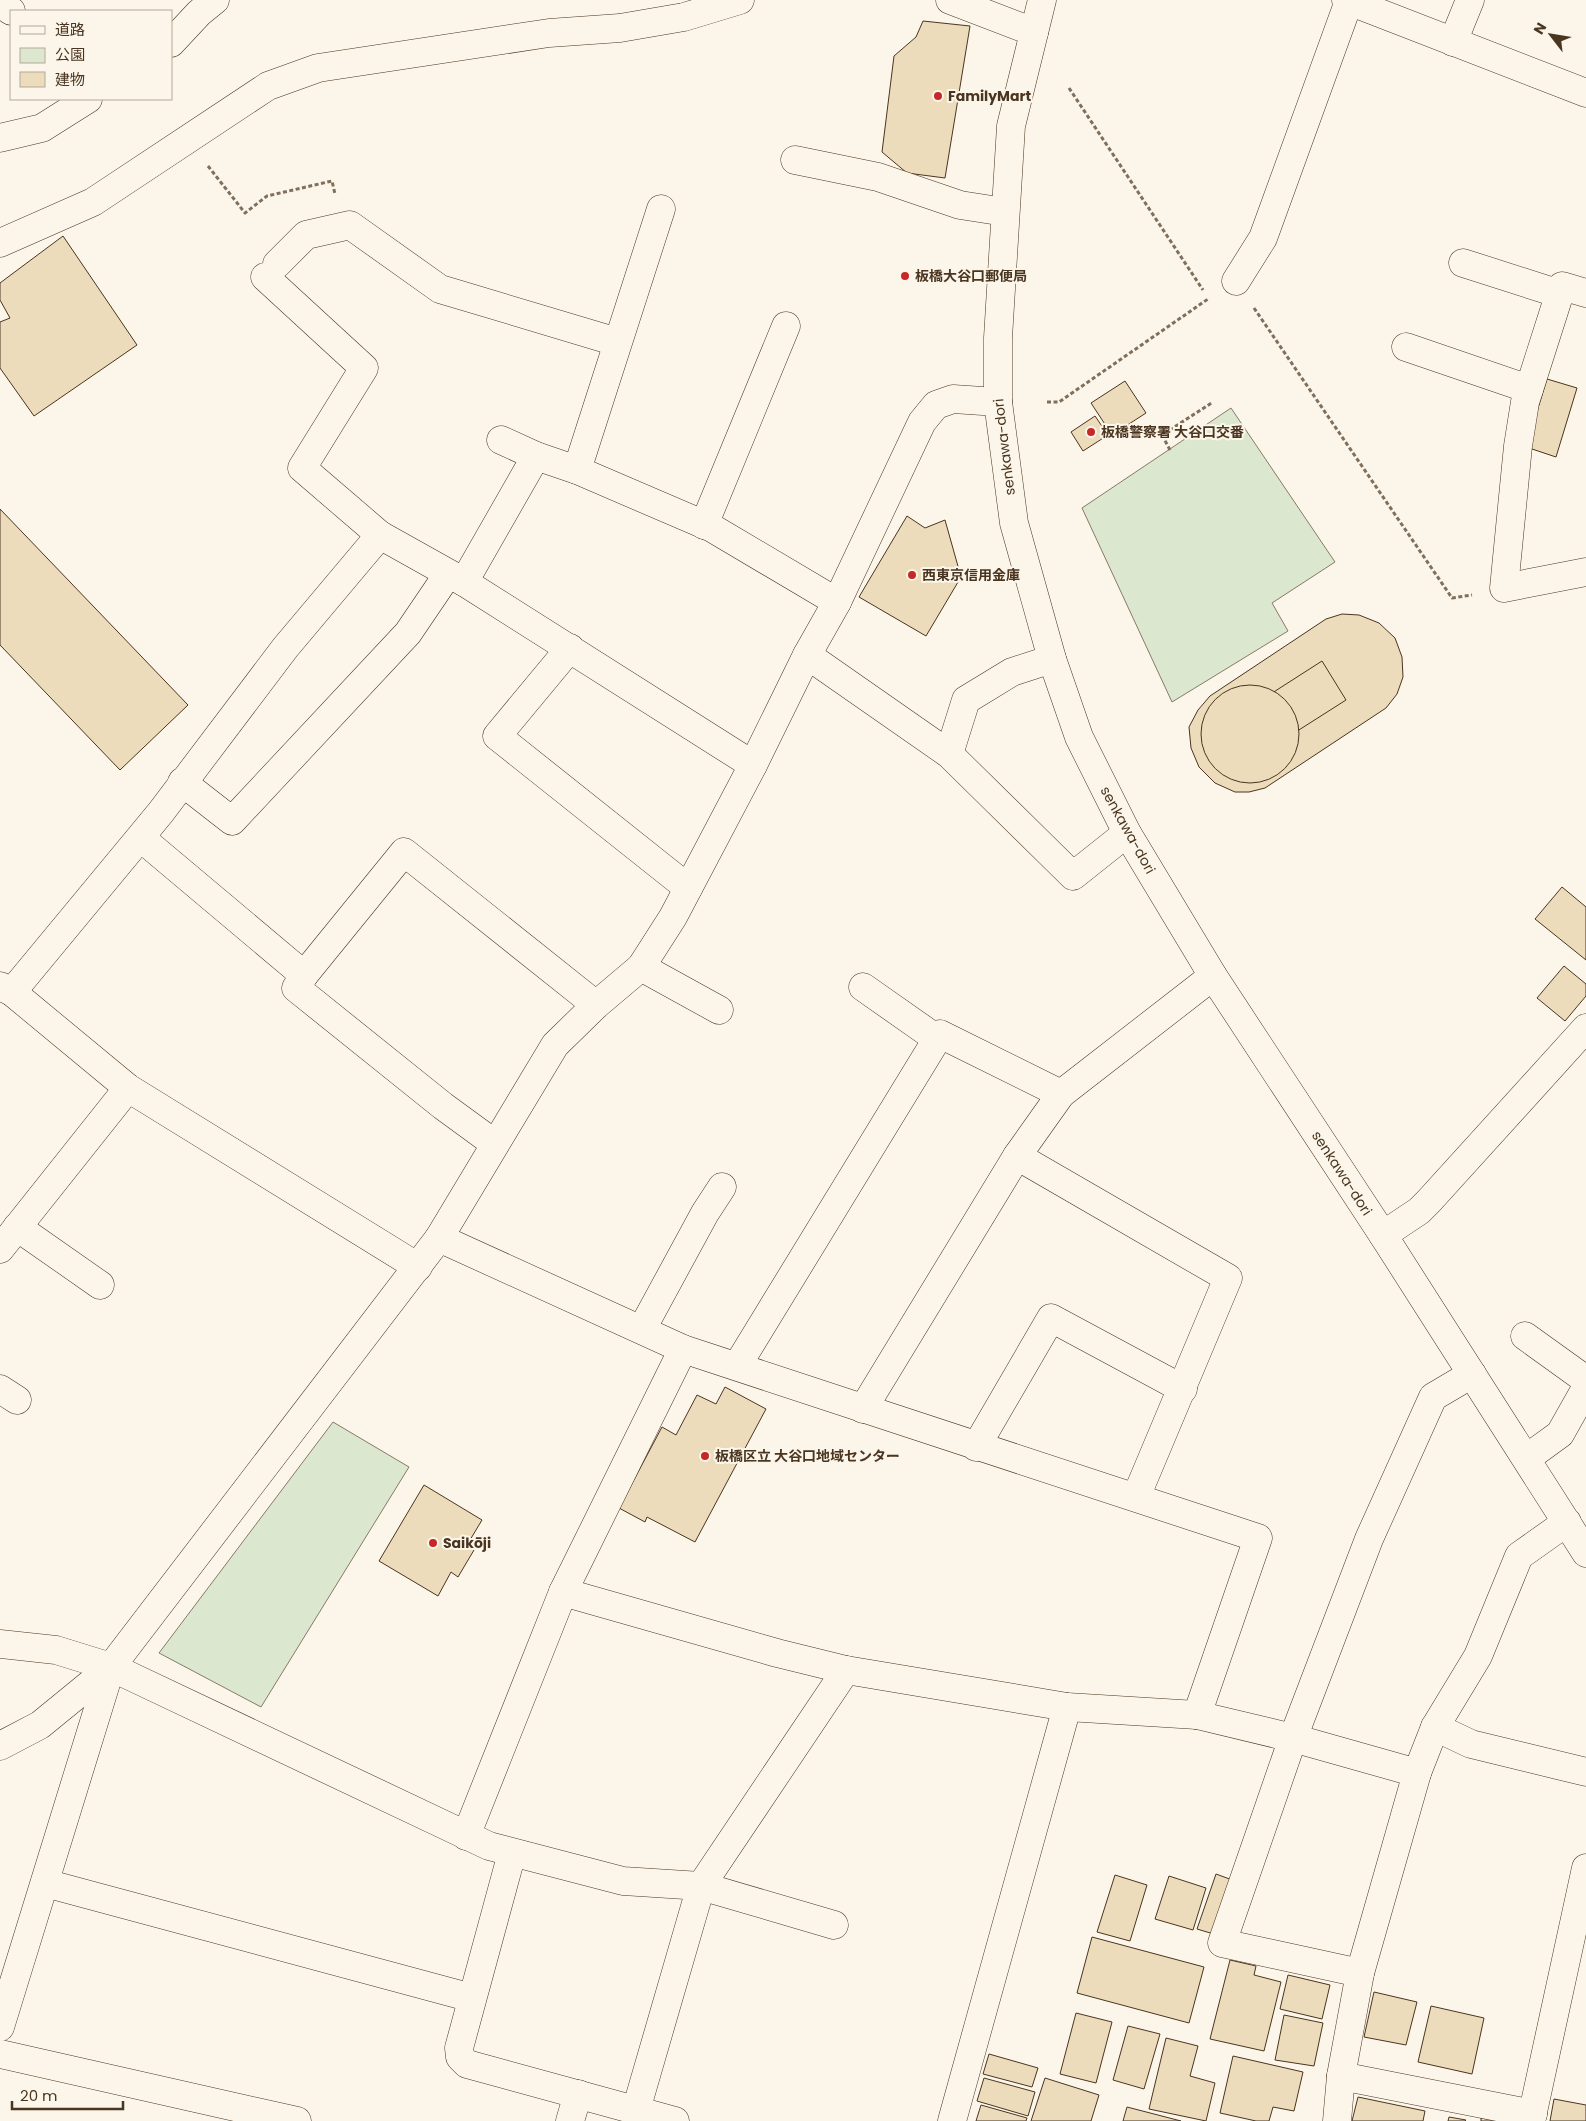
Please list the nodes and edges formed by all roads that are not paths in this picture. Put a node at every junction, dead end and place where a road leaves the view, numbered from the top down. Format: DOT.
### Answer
graph roads {
  1 [pos="215,0"];
  2 [pos="740,0"];
  3 [pos="950,0"];
  4 [pos="1042,0"];
  5 [pos="1347,0"];
  6 [pos="1470,0"];
  7 [pos="1034,32"];
  8 [pos="172,42"];
  9 [pos="1453,42"];
  10 [pos="1586,93"];
  11 [pos="86,100"];
  12 [pos="0,138"];
  13 [pos="795,160"];
  14 [pos="661,209"];
  15 [pos="1005,212"];
  16 [pos="0,243"];
  17 [pos="1463,263"];
  18 [pos="1236,281"];
  19 [pos="1573,293"];
  20 [pos="786,326"];
  21 [pos="617,342"];
  22 [pos="1406,347"];
  23 [pos="1529,389"];
  24 [pos="998,402"];
  25 [pos="501,440"];
  26 [pos="536,456"];
  27 [pos="577,470"];
  28 [pos="704,525"];
  29 [pos="380,535"];
  30 [pos="1586,572"];
  31 [pos="456,578"];
  32 [pos="837,602"];
  33 [pos="570,648"];
  34 [pos="807,655"];
  35 [pos="1052,659"];
  36 [pos="950,754"];
  37 [pos="754,765"];
  38 [pos="182,782"];
  39 [pos="1127,833"];
  40 [pos="140,838"];
  41 [pos="688,888"];
  42 [pos="641,968"];
  43 [pos="304,975"];
  44 [pos="1213,976"];
  45 [pos="863,987"];
  46 [pos="6,989"];
  47 [pos="596,1004"];
  48 [pos="719,1010"];
  49 [pos="1586,1028"];
  50 [pos="937,1039"];
  51 [pos="128,1088"];
  52 [pos="1061,1094"];
  53 [pos="495,1144"];
  54 [pos="1017,1156"];
  55 [pos="722,1187"];
  56 [pos="17,1227"];
  57 [pos="1383,1235"];
  58 [pos="439,1238"];
  59 [pos="0,1249"];
  60 [pos="418,1267"];
  61 [pos="100,1285"];
  62 [pos="642,1330"];
  63 [pos="1525,1336"];
  64 [pos="683,1349"];
  65 [pos="737,1366"];
  66 [pos="1472,1374"];
  67 [pos="1586,1380"];
  68 [pos="1586,1388"];
  69 [pos="1183,1389"];
  70 [pos="863,1409"];
  71 [pos="976,1447"];
  72 [pos="1527,1458"];
  73 [pos="1136,1497"];
  74 [pos="1567,1522"];
  75 [pos="1586,1553"];
  76 [pos="563,1592"];
  77 [pos="0,1644"];
  78 [pos="111,1667"];
  79 [pos="846,1670"];
  80 [pos="1067,1707"];
  81 [pos="1197,1715"];
  82 [pos="1435,1727"];
  83 [pos="1292,1738"];
  84 [pos="0,1746"];
  85 [pos="1586,1772"];
  86 [pos="1417,1773"];
  87 [pos="466,1836"];
  88 [pos="512,1853"];
  89 [pos="1586,1868"];
  90 [pos="45,1884"];
  91 [pos="701,1886"];
  92 [pos="834,1925"];
  93 [pos="9,1965"];
  94 [pos="1360,1973"];
  95 [pos="472,1998"];
  96 [pos="0,2027"];
  97 [pos="0,2054"];
  98 [pos="1341,2076"];
  99 [pos="578,2094"];
  100 [pos="636,2110"];
  101 [pos="1532,2117"];
  102 [pos="296,2121"];
  103 [pos="570,2121"];
  104 [pos="675,2121"];
  105 [pos="952,2121"];
  106 [pos="1337,2121"];
  1 -- 8 [label="street"];
  2 -- 16 [label="street"];
  3 -- 7 [label="street"];
  4 -- 7 [label="street, senkawa-dori"];
  5 -- 9 [label="street"];
  5 -- 18 [label="street"];
  6 -- 9 [label="street"];
  7 -- 15 [label="street, senkawa-dori"];
  9 -- 10 [label="street"];
  11 -- 12 [label="street"];
  13 -- 15 [label="street"];
  14 -- 21 [label="street"];
  15 -- 24 [label="street, senkawa-dori"];
  17 -- 19 [label="street"];
  19 -- 23 [label="street"];
  20 -- 28 [label="street"];
  21 -- 27 [label="street"];
  21 -- 29 [label="street"];
  22 -- 23 [label="street"];
  23 -- 30 [label="street"];
  24 -- 32 [label="street"];
  24 -- 35 [label="street, senkawa-dori"];
  25 -- 26 [label="street"];
  26 -- 27 [label="street"];
  26 -- 31 [label="street"];
  27 -- 28 [label="street"];
  28 -- 32 [label="street"];
  29 -- 31 [label="street"];
  29 -- 38 [label="street"];
  31 -- 33 [label="street"];
  31 -- 38 [label="street"];
  32 -- 34 [label="street"];
  33 -- 37 [label="street"];
  33 -- 41 [label="street"];
  34 -- 36 [label="street"];
  34 -- 37 [label="street"];
  35 -- 36 [label="street"];
  35 -- 39 [label="street, senkawa-dori"];
  36 -- 39 [label="street"];
  37 -- 41 [label="street"];
  38 -- 40 [label="street"];
  39 -- 44 [label="street, senkawa-dori"];
  40 -- 43 [label="street"];
  40 -- 46 [label="street"];
  41 -- 42 [label="street"];
  42 -- 47 [label="street"];
  42 -- 48 [label="street"];
  43 -- 47 [label="street"];
  43 -- 53 [label="street"];
  44 -- 52 [label="street"];
  44 -- 57 [label="street, senkawa-dori"];
  45 -- 50 [label="street"];
  46 -- 51 [label="street"];
  47 -- 53 [label="street"];
  49 -- 57 [label="street"];
  50 -- 52 [label="street"];
  50 -- 65 [label="street"];
  51 -- 56 [label="street"];
  51 -- 60 [label="street"];
  52 -- 54 [label="street"];
  53 -- 58 [label="street"];
  54 -- 69 [label="street"];
  54 -- 70 [label="street"];
  55 -- 62 [label="street"];
  56 -- 59 [label="street"];
  56 -- 61 [label="street"];
  57 -- 66 [label="street, senkawa-dori"];
  58 -- 60 [label="street"];
  58 -- 62 [label="street"];
  60 -- 78 [label="street"];
  62 -- 64 [label="street"];
  63 -- 67 [label="street"];
  64 -- 65 [label="street"];
  64 -- 76 [label="street"];
  65 -- 70 [label="street"];
  66 -- 72 [label="street, senkawa-dori"];
  66 -- 83 [label="street"];
  68 -- 72 [label="street"];
  69 -- 71 [label="street"];
  69 -- 73 [label="street"];
  70 -- 71 [label="street"];
  71 -- 73 [label="street"];
  72 -- 74 [label="street, senkawa-dori"];
  73 -- 81 [label="street"];
  74 -- 75 [label="street, senkawa-dori"];
  74 -- 82 [label="street"];
  76 -- 79 [label="street"];
  76 -- 87 [label="street"];
  77 -- 78 [label="street"];
  78 -- 84 [label="street"];
  78 -- 87 [label="street"];
  78 -- 90 [label="street"];
  79 -- 80 [label="street"];
  79 -- 91 [label="street"];
  80 -- 81 [label="street"];
  80 -- 105 [label="street"];
  81 -- 83 [label="street"];
  82 -- 85 [label="street"];
  82 -- 86 [label="street"];
  83 -- 86 [label="street"];
  83 -- 94 [label="street"];
  86 -- 94 [label="street"];
  87 -- 88 [label="street"];
  88 -- 91 [label="street"];
  88 -- 95 [label="street"];
  89 -- 101 [label="street"];
  90 -- 93 [label="street"];
  90 -- 95 [label="street"];
  91 -- 92 [label="street"];
  91 -- 100 [label="street"];
  93 -- 96 [label="street"];
  94 -- 98 [label="street"];
  95 -- 99 [label="street"];
  97 -- 102 [label="street"];
  98 -- 101 [label="street"];
  98 -- 106 [label="street"];
  99 -- 100 [label="street"];
  99 -- 103 [label="street"];
  100 -- 104 [label="street"];
}
